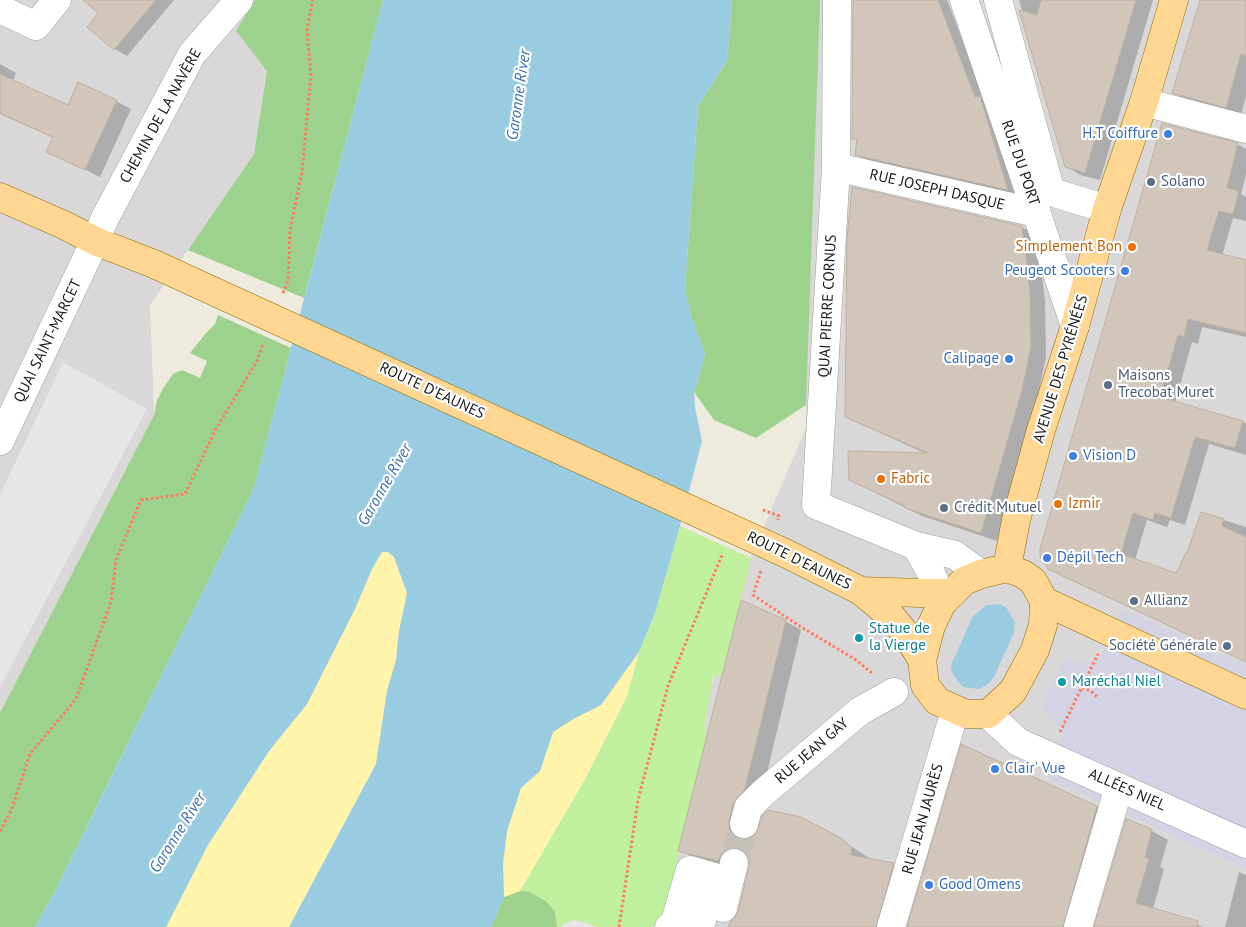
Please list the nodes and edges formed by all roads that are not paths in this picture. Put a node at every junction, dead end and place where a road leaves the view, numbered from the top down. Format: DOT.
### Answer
graph roads {
  1 [pos="57,0"];
  2 [pos="239,0"];
  3 [pos="837,0"];
  4 [pos="964,0"];
  5 [pos="998,0"];
  6 [pos="1174,0"];
  7 [pos="0,9"];
  8 [pos="1144,102"];
  9 [pos="1246,130"];
  10 [pos="836,167"];
  11 [pos="0,197"];
  12 [pos="1107,209"];
  13 [pos="1037,213"];
  14 [pos="96,241"];
  15 [pos="1076,326"];
  16 [pos="0,441"];
  17 [pos="916,546"];
  18 [pos="1007,568"];
  19 [pos="981,574"];
  20 [pos="861,591"];
  21 [pos="947,593"];
  22 [pos="1044,601"];
  23 [pos="1102,628"];
  24 [pos="1038,640"];
  25 [pos="912,681"];
  26 [pos="1246,695"];
  27 [pos="955,711"];
  28 [pos="988,714"];
  29 [pos="1119,787"];
  30 [pos="744,824"];
  31 [pos="1246,844"];
  32 [pos="734,864"];
  33 [pos="669,927"];
  34 [pos="700,927"];
  35 [pos="719,927"];
  36 [pos="891,927"];
  37 [pos="1078,927"];
  1 -- 7 [label="street"];
  2 -- 14 [label="street, CHEMIN DE LA NAVÈRE"];
  3 -- 10 [label="street, QUAI PIERRE CORNUS"];
  4 -- 13 [label="street, RUE DU PORT"];
  5 -- 12 [label="street"];
  6 -- 8 [label="main road, AVENUE DES PYRÉNÉES"];
  8 -- 9 [label="street"];
  8 -- 12 [label="main road, AVENUE DES PYRÉNÉES"];
  10 -- 13 [label="street, RUE JOSEPH DASQUE"];
  10 -- 17 [label="street, QUAI PIERRE CORNUS"];
  11 -- 14 [label="main road, ROUTE D'EAUNES"];
  12 -- 15 [label="main road, AVENUE DES PYRÉNÉES"];
  13 -- 15 [label="street, RUE DU PORT"];
  14 -- 16 [label="street, QUAI SAINT-MARCET"];
  14 -- 20 [label="main road, ROUTE D'EAUNES, bridge"];
  15 -- 18 [label="main road, AVENUE DES PYRÉNÉES"];
  17 -- 19 [label="street, QUAI PIERRE CORNUS"];
  17 -- 21 [label="street"];
  18 -- 19 [label="main road"];
  18 -- 22 [label="main road"];
  19 -- 21 [label="main road"];
  20 -- 21 [label="main road, ROUTE D'EAUNES"];
  20 -- 25 [label="main road, ROUTE D'EAUNES"];
  21 -- 25 [label="main road"];
  22 -- 23 [label="main road"];
  22 -- 24 [label="main road"];
  23 -- 24 [label="main road"];
  23 -- 26 [label="main road"];
  24 -- 28 [label="main road"];
  25 -- 27 [label="main road"];
  25 -- 30 [label="street, RUE JEAN GAY"];
  27 -- 28 [label="main road"];
  27 -- 36 [label="street, RUE JEAN JAURÈS"];
  28 -- 29 [label="street, ALLÉES NIEL"];
  29 -- 31 [label="street, ALLÉES NIEL"];
  29 -- 37 [label="street"];
  32 -- 35 [label="street"];
  33 -- 34 [label="street"];
}
